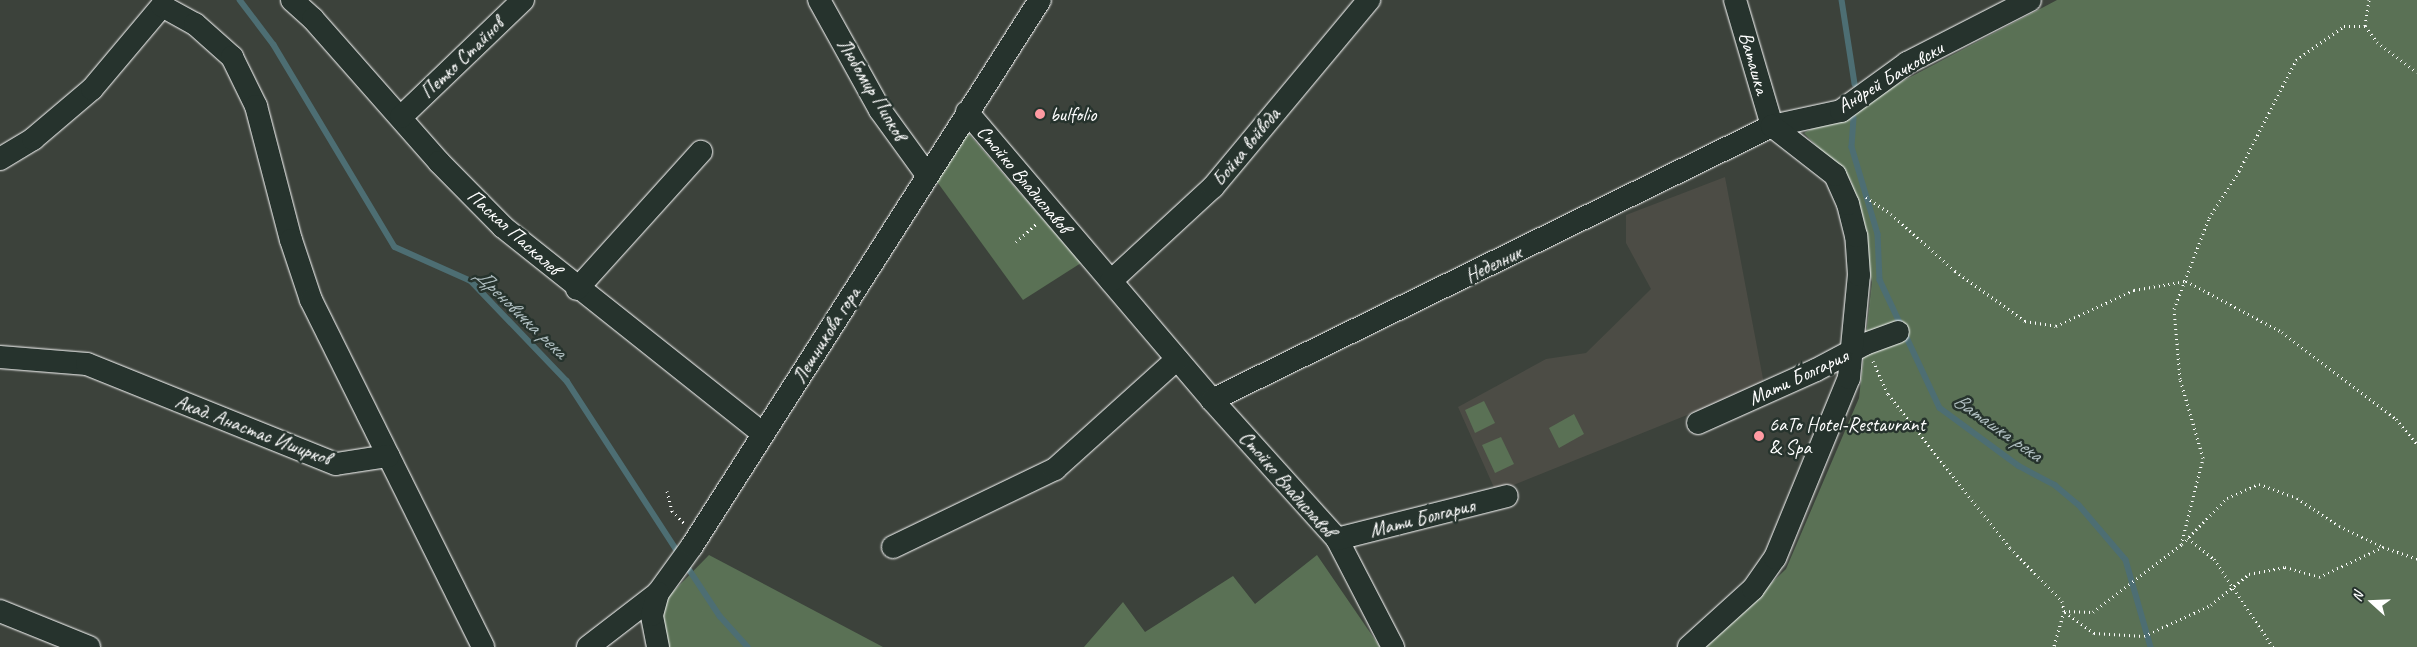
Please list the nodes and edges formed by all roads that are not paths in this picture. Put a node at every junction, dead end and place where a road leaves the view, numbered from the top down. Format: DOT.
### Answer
graph roads {
  1 [pos="292,0"];
  2 [pos="523,0"];
  3 [pos="819,0"];
  4 [pos="1040,0"];
  5 [pos="1369,0"];
  6 [pos="1736,0"];
  7 [pos="2030,0"];
  8 [pos="153,7"];
  9 [pos="967,112"];
  10 [pos="401,117"];
  11 [pos="1772,126"];
  12 [pos="701,152"];
  13 [pos="0,159"];
  14 [pos="927,175"];
  15 [pos="1111,281"];
  16 [pos="577,289"];
  17 [pos="1898,332"];
  18 [pos="1858,348"];
  19 [pos="0,356"];
  20 [pos="1177,359"];
  21 [pos="1212,400"];
  22 [pos="1698,423"];
  23 [pos="763,434"];
  24 [pos="388,456"];
  25 [pos="1508,496"];
  26 [pos="1337,540"];
  27 [pos="893,547"];
  28 [pos="658,593"];
  29 [pos="0,611"];
  30 [pos="89,647"];
  31 [pos="483,647"];
  32 [pos="588,647"];
  33 [pos="658,647"];
  34 [pos="1393,647"];
  35 [pos="1689,647"];
  1 -- 10 [label="street, Паскал Паскалев"];
  2 -- 10 [label="street, Петко Стайнов"];
  3 -- 14 [label="street, Любомир Пипков"];
  4 -- 9 [label="street, Лешникова гора"];
  5 -- 15 [label="street, Бойка войвода"];
  6 -- 11 [label="street, Ваташка"];
  7 -- 11 [label="street, Андрей Бачковски"];
  8 -- 13 [label="street"];
  8 -- 24 [label="street"];
  9 -- 14 [label="street, Лешникова гора"];
  9 -- 15 [label="street, Стойко Владиславов"];
  10 -- 16 [label="street, Паскал Паскалев"];
  11 -- 18 [label="street"];
  11 -- 21 [label="street, Неделник"];
  12 -- 16 [label="street"];
  14 -- 23 [label="street, Лешникова гора"];
  15 -- 20 [label="street, Стойко Владиславов"];
  16 -- 23 [label="street, Паскал Паскалев"];
  17 -- 18 [label="street, Мати Болгария"];
  18 -- 22 [label="street, Мати Болгария"];
  18 -- 35 [label="street"];
  19 -- 24 [label="street, Акад. Анастас Иширков"];
  20 -- 21 [label="street, Стойко Владиславов"];
  20 -- 27 [label="street"];
  21 -- 26 [label="street, Стойко Владиславов"];
  23 -- 28 [label="street, Лешникова гора"];
  24 -- 31 [label="street"];
  25 -- 26 [label="street, Мати Болгария"];
  26 -- 34 [label="street, Стойко Владиславов"];
  28 -- 32 [label="street, Лешникова гора"];
  28 -- 33 [label="street"];
  29 -- 30 [label="street"];
}
